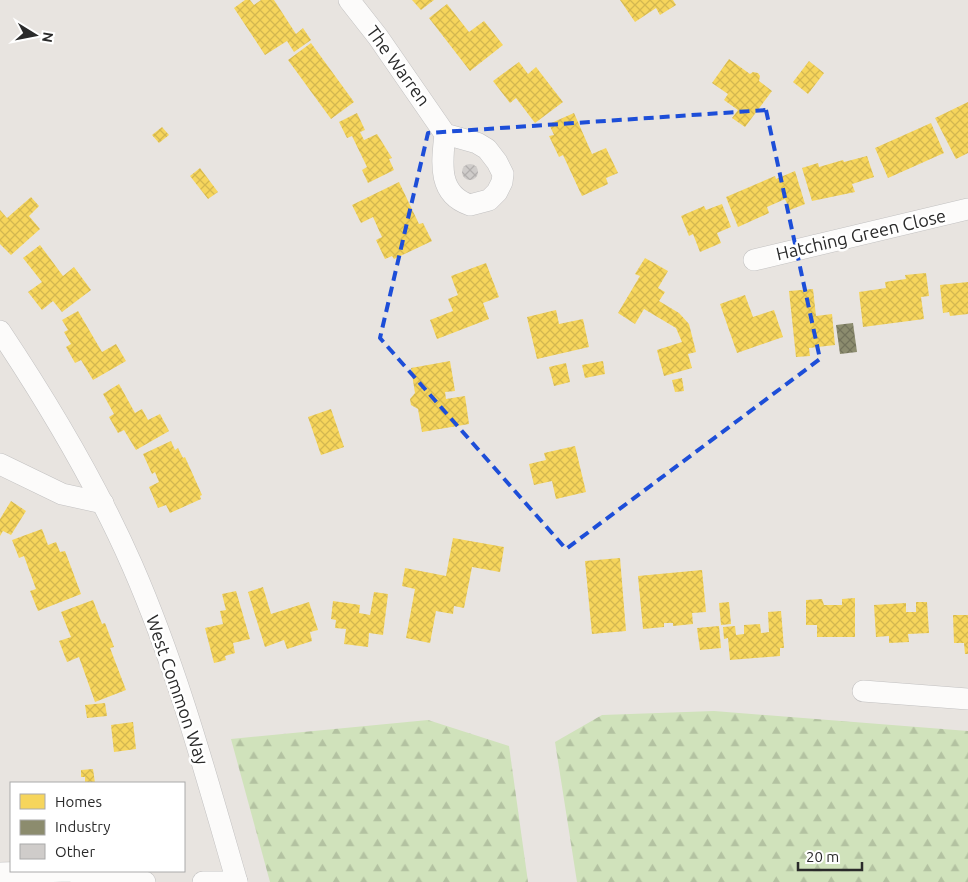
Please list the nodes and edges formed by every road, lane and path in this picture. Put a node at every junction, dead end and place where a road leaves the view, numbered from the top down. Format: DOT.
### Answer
graph roads {
  1 [pos="349,0"];
  2 [pos="445,134"];
  3 [pos="968,209"];
  4 [pos="754,260"];
  5 [pos="0,331"];
  6 [pos="0,464"];
  7 [pos="103,503"];
  8 [pos="862,691"];
  9 [pos="968,699"];
  10 [pos="35,872"];
  11 [pos="74,872"];
  12 [pos="0,873"];
  13 [pos="145,882"];
  14 [pos="203,882"];
  15 [pos="237,882"];
  1 -- 2 [label="street, The Warren"];
  3 -- 4 [label="street, Hatching Green Close"];
  5 -- 7 [label="street, West Common Way"];
  6 -- 7 [label="street"];
  7 -- 15 [label="street, West Common Way"];
  8 -- 9 [label="street"];
  10 -- 12 [label="street"];
  11 -- 13 [label="street"];
  14 -- 15 [label="street"];
}
